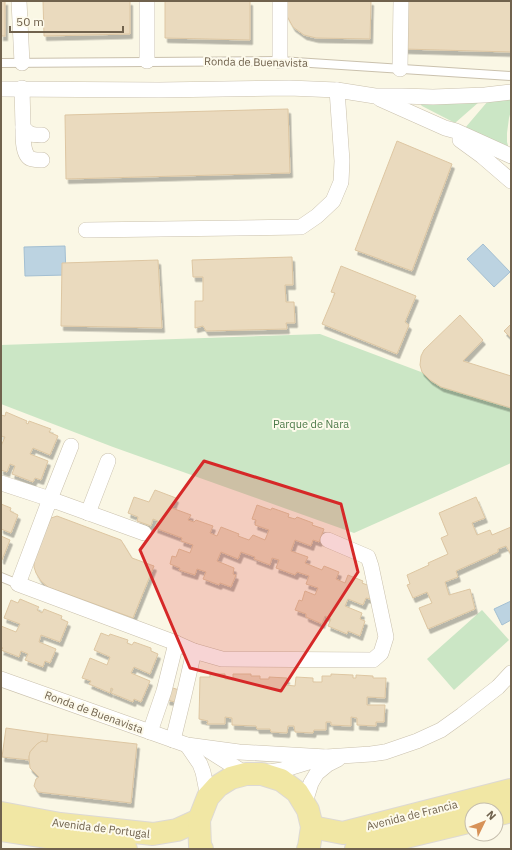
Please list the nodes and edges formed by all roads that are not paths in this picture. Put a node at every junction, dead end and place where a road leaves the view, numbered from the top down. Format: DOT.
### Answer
graph roads {
  1 [pos="19,1"];
  2 [pos="147,1"];
  3 [pos="280,1"];
  4 [pos="401,1"];
  5 [pos="147,61"];
  6 [pos="280,61"];
  7 [pos="1,63"];
  8 [pos="22,63"];
  9 [pos="400,69"];
  10 [pos="511,76"];
  11 [pos="22,88"];
  12 [pos="1,89"];
  13 [pos="337,90"];
  14 [pos="511,92"];
  15 [pos="375,96"];
  16 [pos="22,127"];
  17 [pos="445,128"];
  18 [pos="42,135"];
  19 [pos="511,156"];
  20 [pos="42,160"];
  21 [pos="511,181"];
  22 [pos="86,230"];
  23 [pos="71,446"];
  24 [pos="108,461"];
  25 [pos="1,483"];
  26 [pos="50,499"];
  27 [pos="88,513"];
  28 [pos="144,533"];
  29 [pos="328,540"];
  30 [pos="1,577"];
  31 [pos="18,584"];
  32 [pos="176,643"];
  33 [pos="194,651"];
  34 [pos="511,673"];
  35 [pos="1,679"];
  36 [pos="150,732"];
  37 [pos="173,740"];
  38 [pos="187,745"];
  39 [pos="204,747"];
  40 [pos="344,756"];
  41 [pos="326,757"];
  42 [pos="254,774"];
  43 [pos="511,790"];
  44 [pos="208,797"];
  45 [pos="1,813"];
  46 [pos="310,818"];
  47 [pos="199,820"];
  48 [pos="464,822"];
  49 [pos="1,830"];
  50 [pos="126,849"];
  51 [pos="202,849"];
  52 [pos="308,849"];
  53 [pos="356,849"];
  1 -- 8 [label="street"];
  2 -- 5 [label="street"];
  3 -- 6 [label="street"];
  4 -- 9 [label="street"];
  5 -- 6 [label="lane, Ronda de Buenavista"];
  5 -- 8 [label="lane, Ronda de Buenavista"];
  6 -- 9 [label="lane, Ronda de Buenavista"];
  7 -- 8 [label="lane, Ronda de Buenavista"];
  9 -- 10 [label="lane, Ronda de Buenavista"];
  11 -- 12 [label="street"];
  11 -- 13 [label="street"];
  11 -- 16 [label="street"];
  13 -- 15 [label="street"];
  13 -- 22 [label="street"];
  14 -- 15 [label="street"];
  15 -- 17 [label="street"];
  16 -- 18 [label="street"];
  16 -- 20 [label="street"];
  17 -- 19 [label="street"];
  17 -- 21 [label="street"];
  23 -- 26 [label="street"];
  24 -- 27 [label="street"];
  25 -- 26 [label="street"];
  26 -- 27 [label="street"];
  26 -- 31 [label="street"];
  27 -- 28 [label="street"];
  29 -- 33 [label="street"];
  30 -- 31 [label="lane"];
  31 -- 32 [label="street"];
  32 -- 33 [label="street"];
  32 -- 36 [label="street"];
  33 -- 37 [label="street"];
  34 -- 40 [label="street, Ronda de Buenavista"];
  35 -- 36 [label="street, Ronda de Buenavista"];
  36 -- 37 [label="street, Ronda de Buenavista"];
  37 -- 38 [label="street, Ronda de Buenavista"];
  38 -- 39 [label="street, Ronda de Buenavista"];
  38 -- 44 [label="street"];
  39 -- 41 [label="street, Ronda de Buenavista"];
  39 -- 42 [label="street, Ronda de Buenavista"];
  40 -- 41 [label="street, Ronda de Buenavista"];
  40 -- 46 [label="street, Ronda de Buenavista"];
  41 -- 42 [label="street, Ronda de Buenavista"];
  42 -- 44 [label="main road"];
  42 -- 46 [label="main road"];
  43 -- 46 [label="main road, Avenida de Francia"];
  44 -- 47 [label="main road"];
  45 -- 47 [label="main road, Avenida de Portugal"];
  46 -- 52 [label="main road"];
  47 -- 51 [label="main road"];
  48 -- 53 [label="main road, Avenida de Francia"];
  49 -- 50 [label="main road, Avenida de Portugal"];
}
